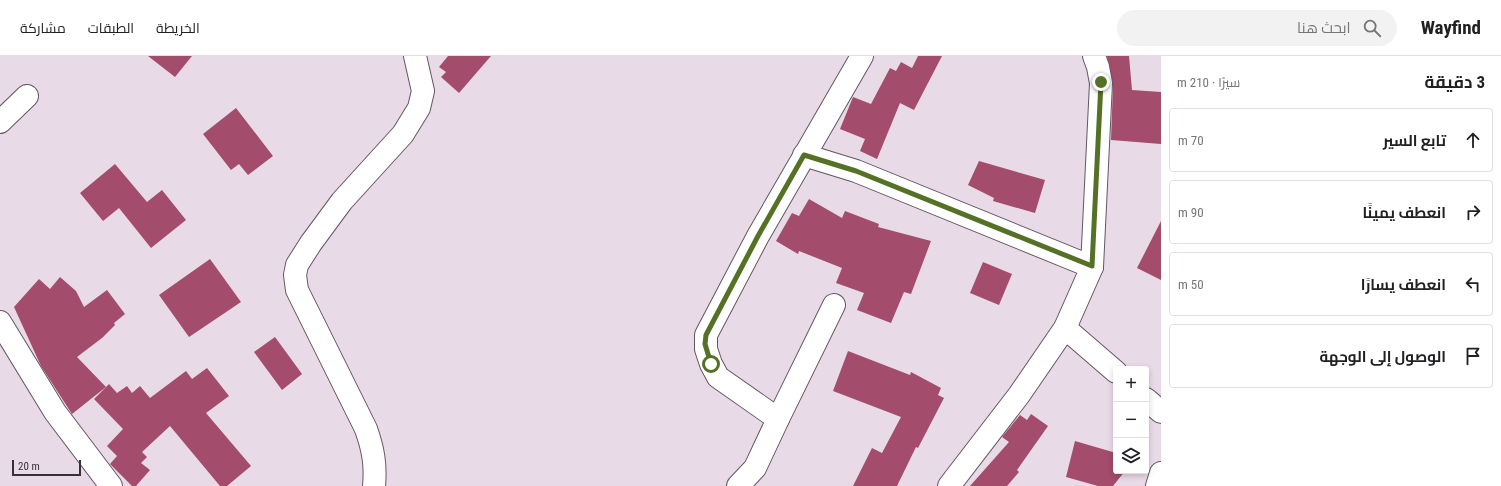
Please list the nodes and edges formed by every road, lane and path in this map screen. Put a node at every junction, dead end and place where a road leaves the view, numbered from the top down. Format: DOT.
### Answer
graph roads {
  1 [pos="415,56"];
  2 [pos="862,56"];
  3 [pos="1094,56"];
  4 [pos="27,96"];
  5 [pos="0,122"];
  6 [pos="804,155"];
  7 [pos="1092,266"];
  8 [pos="834,305"];
  9 [pos="0,322"];
  10 [pos="1066,328"];
  11 [pos="1113,369"];
  12 [pos="1149,402"];
  13 [pos="1161,412"];
  14 [pos="778,419"];
  15 [pos="1161,473"];
  16 [pos="111,486"];
  17 [pos="374,486"];
  18 [pos="738,486"];
  19 [pos="949,486"];
  20 [pos="1157,486"];
  1 -- 17 [label="street"];
  2 -- 6 [label="street"];
  3 -- 7 [label="street"];
  4 -- 5 [label="street"];
  6 -- 7 [label="street"];
  6 -- 14 [label="street"];
  7 -- 10 [label="street"];
  8 -- 14 [label="street"];
  9 -- 16 [label="street"];
  10 -- 11 [label="street"];
  10 -- 19 [label="street"];
  12 -- 13 [label="street"];
  14 -- 18 [label="street"];
  15 -- 20 [label="street"];
}
